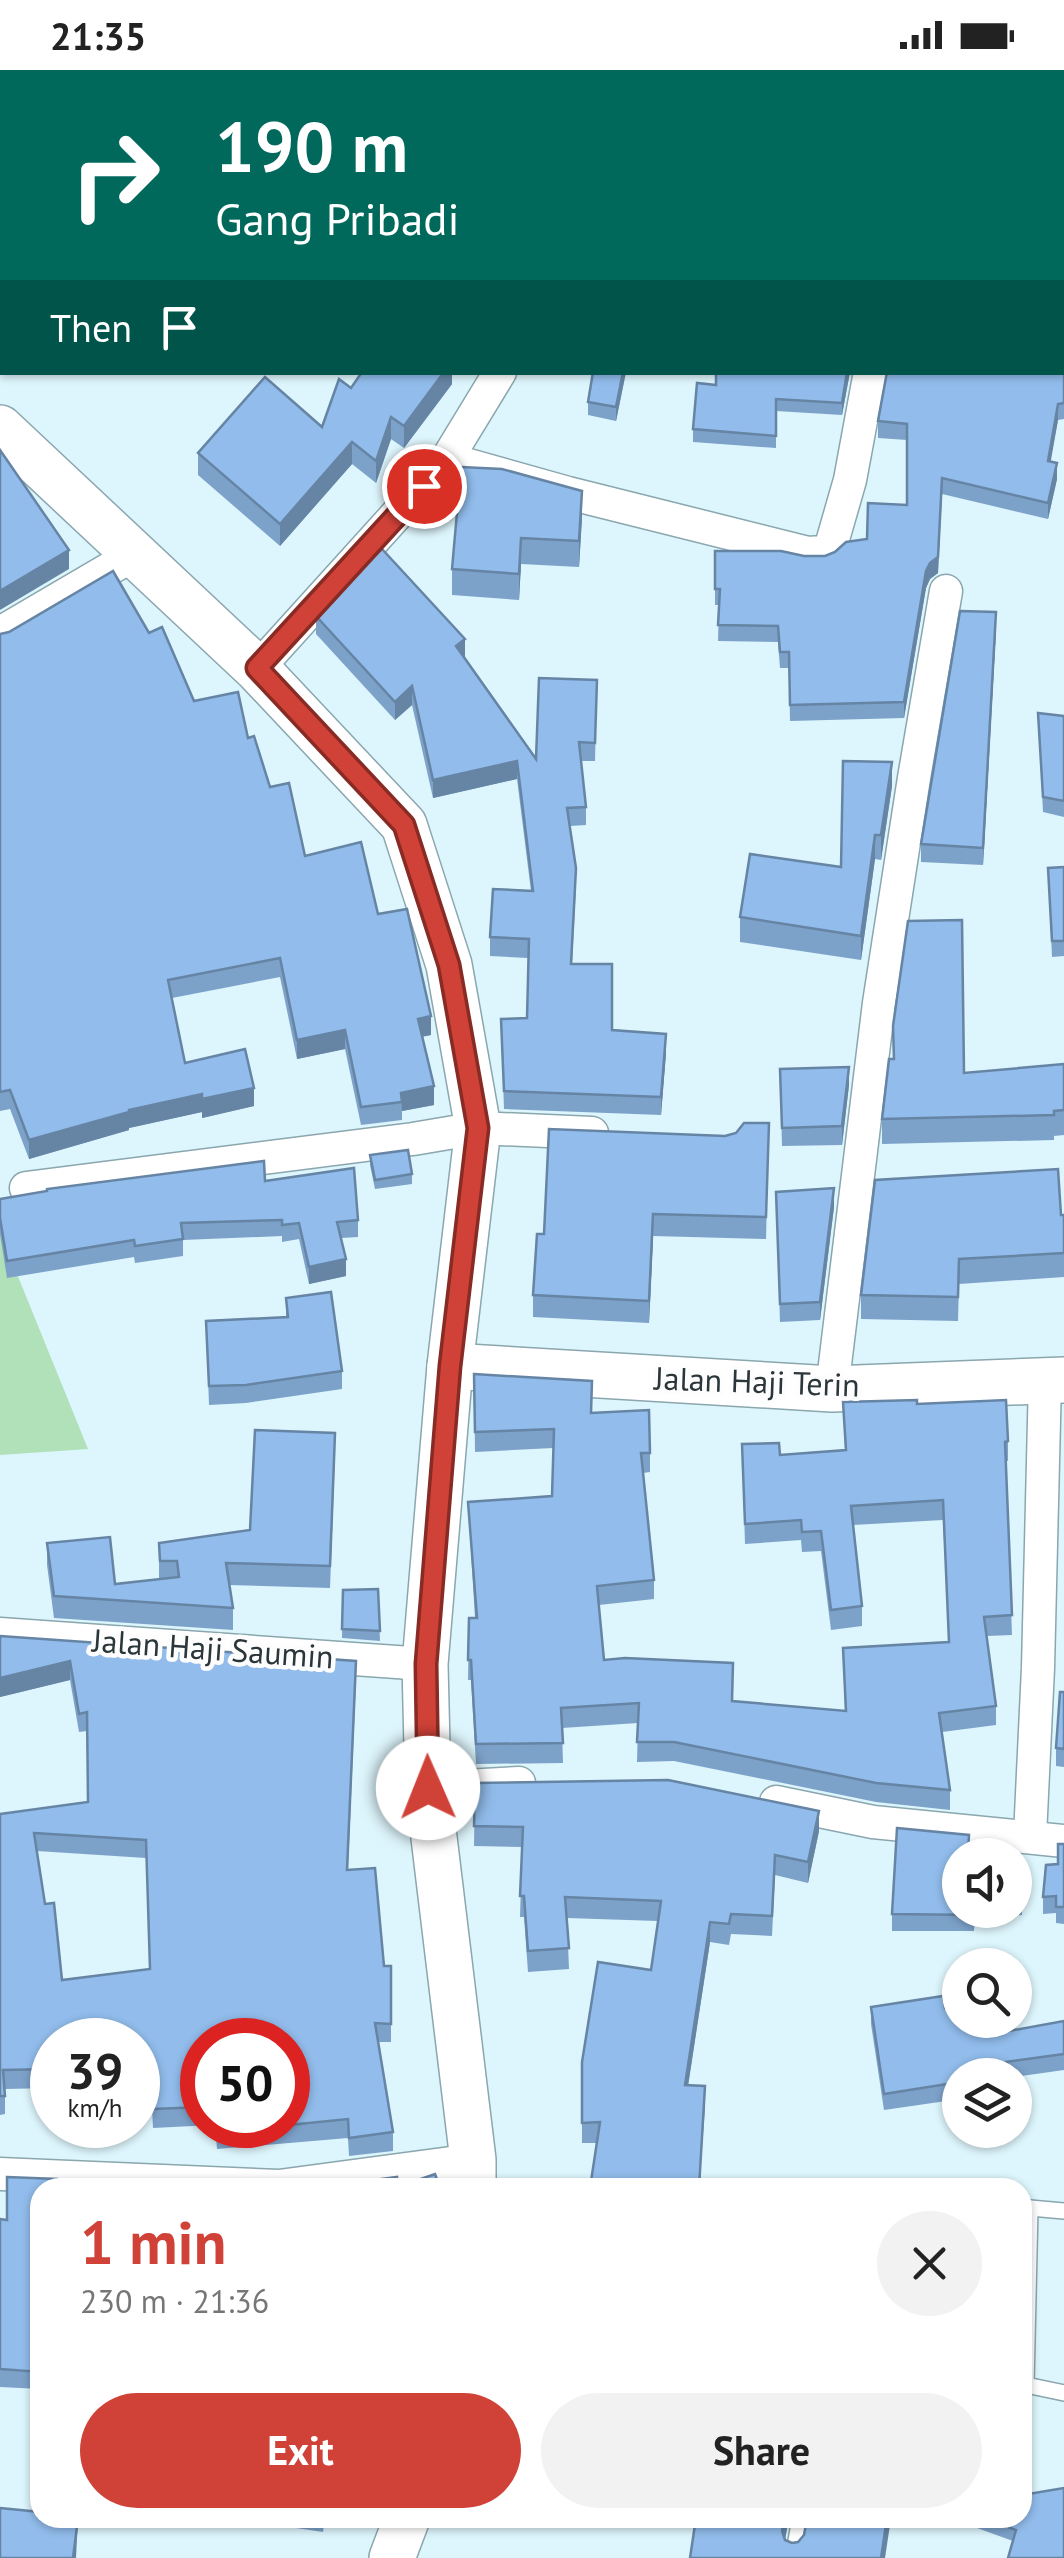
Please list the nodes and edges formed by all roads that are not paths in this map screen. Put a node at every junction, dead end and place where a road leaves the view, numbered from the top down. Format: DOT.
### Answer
graph roads {
  1 [pos="498,375"];
  2 [pos="869,375"];
  3 [pos="0,428"];
  4 [pos="447,459"];
  5 [pos="134,555"];
  6 [pos="946,591"];
  7 [pos="0,633"];
  8 [pos="257,668"];
  9 [pos="478,1128"];
  10 [pos="614,1134"];
  11 [pos="26,1188"];
  12 [pos="450,1366"];
  13 [pos="1055,1380"];
  14 [pos="832,1389"];
  15 [pos="0,1634"];
  16 [pos="426,1664"];
  17 [pos="544,1782"];
  18 [pos="428,1788"];
  19 [pos="744,1796"];
  20 [pos="1030,1836"];
  21 [pos="1064,1841"];
  22 [pos="0,2174"];
  23 [pos="473,2174"];
  24 [pos="93,2178"];
  25 [pos="408,2178"];
  26 [pos="1032,2208"];
  27 [pos="1064,2211"];
  28 [pos="1032,2388"];
  29 [pos="1064,2393"];
  30 [pos="403,2528"];
  31 [pos="798,2528"];
  32 [pos="392,2558"];
  33 [pos="793,2558"];
  1 -- 4 [label="street"];
  2 -- 4 [label="street"];
  3 -- 5 [label="main road"];
  4 -- 8 [label="street"];
  5 -- 7 [label="street"];
  5 -- 8 [label="main road"];
  6 -- 14 [label="street"];
  8 -- 9 [label="main road"];
  9 -- 10 [label="street"];
  9 -- 11 [label="street"];
  9 -- 12 [label="main road"];
  12 -- 14 [label="main road, Jalan Haji Terin"];
  12 -- 16 [label="main road"];
  13 -- 14 [label="main road, Jalan Haji Terin"];
  13 -- 20 [label="street"];
  15 -- 16 [label="street, Jalan Haji Saumin"];
  16 -- 18 [label="main road"];
  17 -- 18 [label="street"];
  18 -- 23 [label="main road"];
  19 -- 20 [label="street"];
  20 -- 21 [label="street"];
  22 -- 24 [label="street"];
  23 -- 25 [label="street"];
  26 -- 27 [label="lane"];
  28 -- 29 [label="lane"];
  30 -- 32 [label="main road"];
  31 -- 33 [label="lane"];
}
